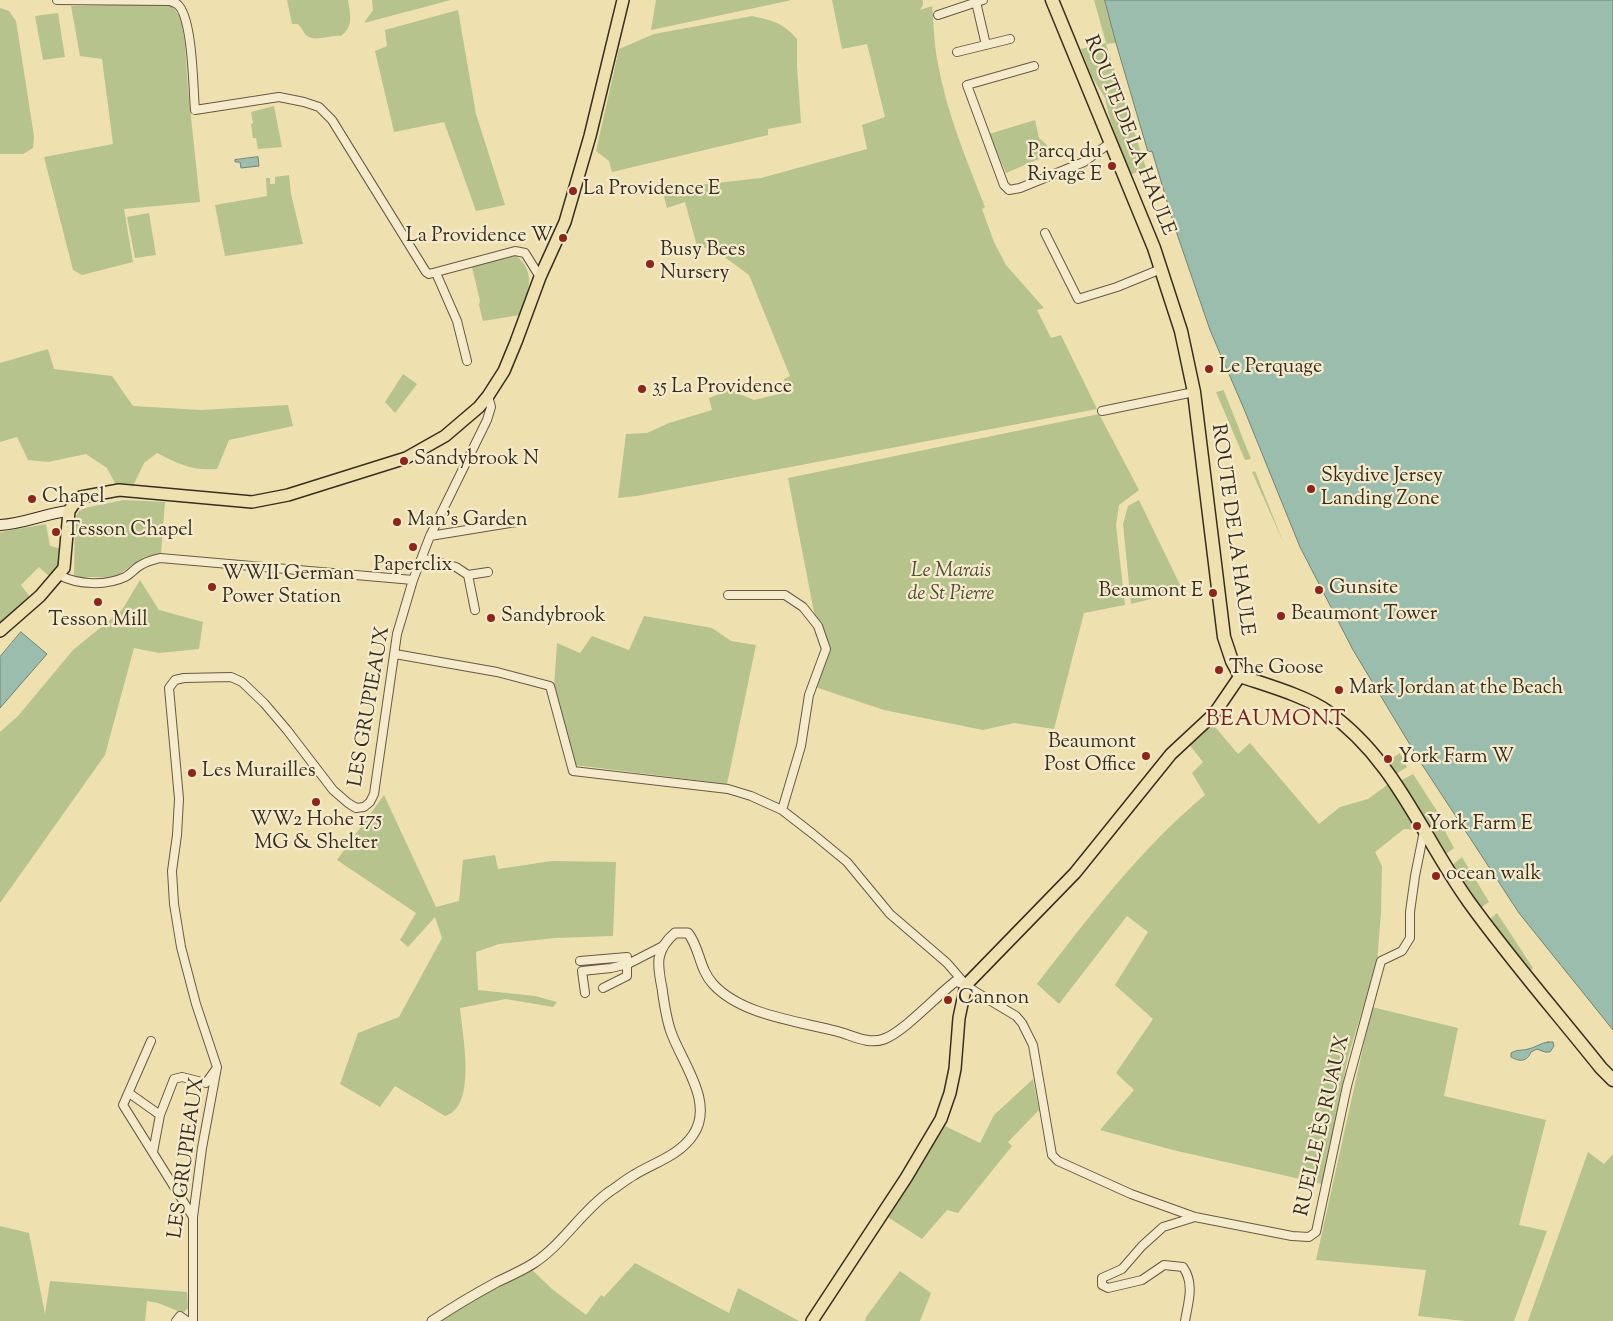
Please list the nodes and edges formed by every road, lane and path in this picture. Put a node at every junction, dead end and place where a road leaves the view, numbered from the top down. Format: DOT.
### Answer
graph roads {
  1 [pos="57,0"];
  2 [pos="623,0"];
  3 [pos="1052,0"];
  4 [pos="979,1"];
  5 [pos="938,15"];
  6 [pos="1010,39"];
  7 [pos="986,45"];
  8 [pos="957,52"];
  9 [pos="1034,66"];
  10 [pos="1110,143"];
  11 [pos="1045,232"];
  12 [pos="1161,269"];
  13 [pos="436,273"];
  14 [pos="540,277"];
  15 [pos="467,361"];
  16 [pos="1194,392"];
  17 [pos="488,396"];
  18 [pos="1102,411"];
  19 [pos="69,511"];
  20 [pos="522,521"];
  21 [pos="0,525"];
  22 [pos="430,536"];
  23 [pos="422,558"];
  24 [pos="488,572"];
  25 [pos="59,575"];
  26 [pos="468,575"];
  27 [pos="414,580"];
  28 [pos="728,595"];
  29 [pos="475,610"];
  30 [pos="0,631"];
  31 [pos="395,654"];
  32 [pos="1240,676"];
  33 [pos="782,810"];
  34 [pos="1425,830"];
  35 [pos="663,946"];
  36 [pos="580,961"];
  37 [pos="628,964"];
  38 [pos="966,985"];
  39 [pos="603,988"];
  40 [pos="585,993"];
  41 [pos="151,1041"];
  42 [pos="217,1067"];
  43 [pos="1613,1080"];
  44 [pos="129,1093"];
  45 [pos="160,1115"];
  46 [pos="153,1152"];
  47 [pos="193,1217"];
  48 [pos="1194,1217"];
  49 [pos="176,1321"];
  50 [pos="187,1321"];
  51 [pos="193,1321"];
  52 [pos="432,1321"];
  53 [pos="812,1321"];
  54 [pos="1185,1321"];
  1 -- 13 [label="street"];
  2 -- 14 [label="main road"];
  3 -- 10 [label="highway, ROUTE DE LA HAULE"];
  4 -- 5 [label="street"];
  4 -- 7 [label="street"];
  6 -- 7 [label="street"];
  7 -- 8 [label="street"];
  9 -- 10 [label="street"];
  10 -- 12 [label="highway, ROUTE DE LA HAULE"];
  11 -- 12 [label="street"];
  12 -- 16 [label="highway, ROUTE DE LA HAULE"];
  13 -- 14 [label="street"];
  13 -- 15 [label="street"];
  14 -- 17 [label="main road"];
  16 -- 18 [label="street"];
  16 -- 32 [label="highway, ROUTE DE LA HAULE"];
  17 -- 19 [label="main road"];
  17 -- 22 [label="street, LES GRUPIEAUX"];
  19 -- 21 [label="main road"];
  19 -- 25 [label="main road"];
  20 -- 22 [label="street"];
  22 -- 23 [label="street, LES GRUPIEAUX"];
  23 -- 26 [label="street"];
  23 -- 27 [label="street, LES GRUPIEAUX"];
  24 -- 26 [label="street"];
  25 -- 27 [label="street"];
  25 -- 30 [label="main road"];
  26 -- 29 [label="street"];
  27 -- 31 [label="street, LES GRUPIEAUX"];
  28 -- 33 [label="street"];
  31 -- 33 [label="street"];
  31 -- 42 [label="street, LES GRUPIEAUX"];
  32 -- 34 [label="highway"];
  32 -- 38 [label="main road"];
  33 -- 38 [label="street"];
  34 -- 43 [label="highway"];
  34 -- 48 [label="street, RUELLE ÈS RUAUX"];
  35 -- 37 [label="street"];
  35 -- 38 [label="street"];
  35 -- 52 [label="street"];
  36 -- 37 [label="street"];
  37 -- 39 [label="street"];
  37 -- 40 [label="street"];
  38 -- 48 [label="street, RUELLE ÈS RUAUX"];
  38 -- 53 [label="main road"];
  41 -- 44 [label="street"];
  42 -- 45 [label="street"];
  42 -- 47 [label="street, LES GRUPIEAUX"];
  44 -- 45 [label="street"];
  44 -- 46 [label="street"];
  45 -- 46 [label="street"];
  46 -- 47 [label="street"];
  47 -- 51 [label="street, LES GRUPIEAUX"];
  48 -- 54 [label="street"];
  49 -- 50 [label="street"];
}
